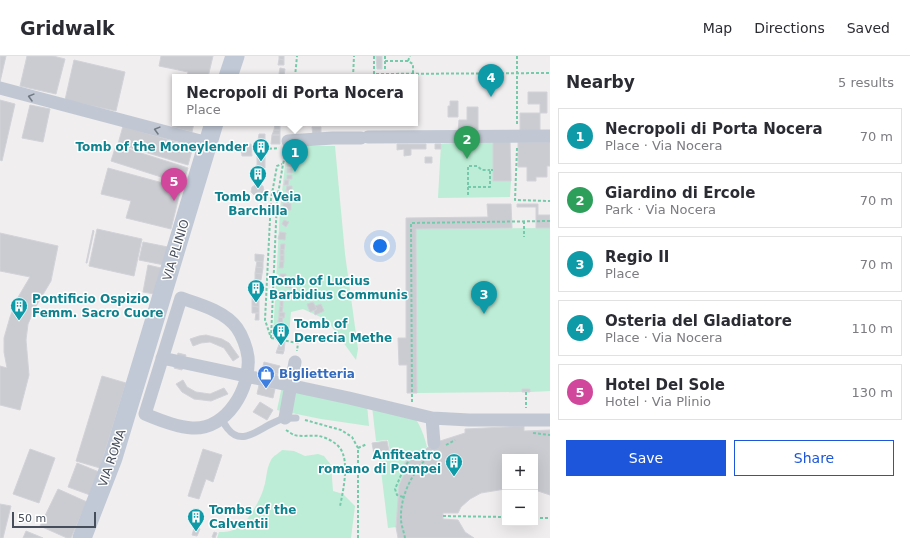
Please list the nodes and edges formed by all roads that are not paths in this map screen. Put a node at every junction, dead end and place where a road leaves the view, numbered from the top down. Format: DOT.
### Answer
graph roads {
  1 [pos="235,56"];
  2 [pos="229,74"];
  3 [pos="0,88"];
  4 [pos="213,126"];
  5 [pos="550,136"];
  6 [pos="208,143"];
  7 [pos="288,144"];
  8 [pos="296,356"];
  9 [pos="162,358"];
  10 [pos="246,375"];
  11 [pos="138,376"];
  12 [pos="291,385"];
  13 [pos="222,418"];
  14 [pos="432,418"];
  15 [pos="550,420"];
  16 [pos="288,422"];
  17 [pos="437,447"];
  18 [pos="82,538"];
  1 -- 2 [label="street"];
  6 -- 3 [label="street, one-way"];
  4 -- 6 [label="street, VIA PLINIO"];
  5 -- 7 [label="street"];
  6 -- 11 [label="street, VIA PLINIO"];
  8 -- 12 [label="street"];
  9 -- 10 [label="street"];
  9 -- 10 [label="street"];
  9 -- 13 [label="street"];
  10 -- 12 [label="street"];
  10 -- 13 [label="street"];
  11 -- 18 [label="street, VIA ROMA"];
  12 -- 14 [label="street"];
  12 -- 16 [label="street"];
  13 -- 16 [label="lane"];
  14 -- 15 [label="street"];
  14 -- 17 [label="street"];
}
